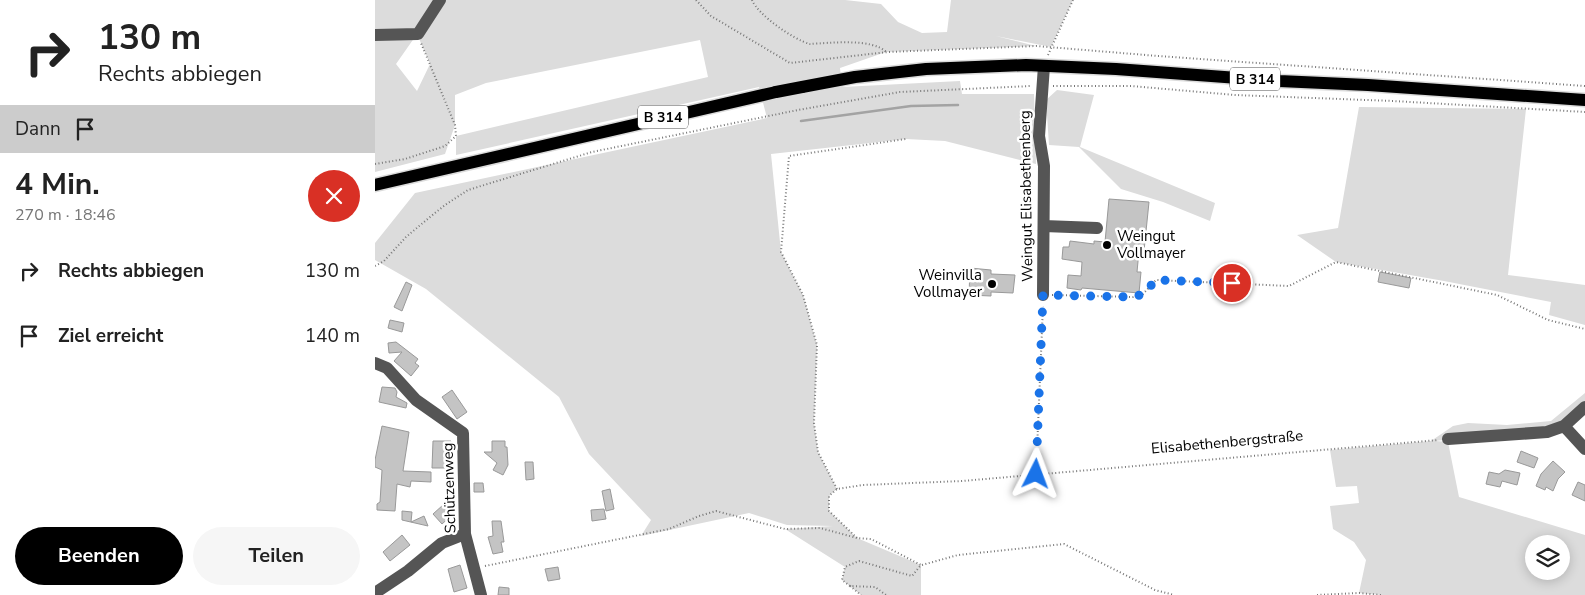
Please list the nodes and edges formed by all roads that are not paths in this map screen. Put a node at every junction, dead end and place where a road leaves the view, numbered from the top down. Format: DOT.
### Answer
graph roads {
  1 [pos="440,0"];
  2 [pos="375,36"];
  3 [pos="1044,66"];
  4 [pos="1585,100"];
  5 [pos="375,185"];
  6 [pos="1044,226"];
  7 [pos="1097,228"];
  8 [pos="1043,295"];
  9 [pos="375,363"];
  10 [pos="1585,407"];
  11 [pos="1564,426"];
  12 [pos="1448,439"];
  13 [pos="1585,449"];
  14 [pos="465,534"];
  15 [pos="375,593"];
  16 [pos="481,595"];
  1 -- 2 [label="street"];
  3 -- 4 [label="main road, B 314"];
  3 -- 5 [label="main road, B 314, bridge"];
  3 -- 6 [label="street, Weingut Elisabethenberg"];
  6 -- 7 [label="street"];
  6 -- 8 [label="street, Weingut Elisabethenberg"];
  9 -- 14 [label="street, Schützenweg"];
  10 -- 11 [label="street"];
  11 -- 12 [label="street"];
  11 -- 13 [label="street"];
  14 -- 15 [label="street"];
  14 -- 16 [label="street, Schützenweg"];
}
